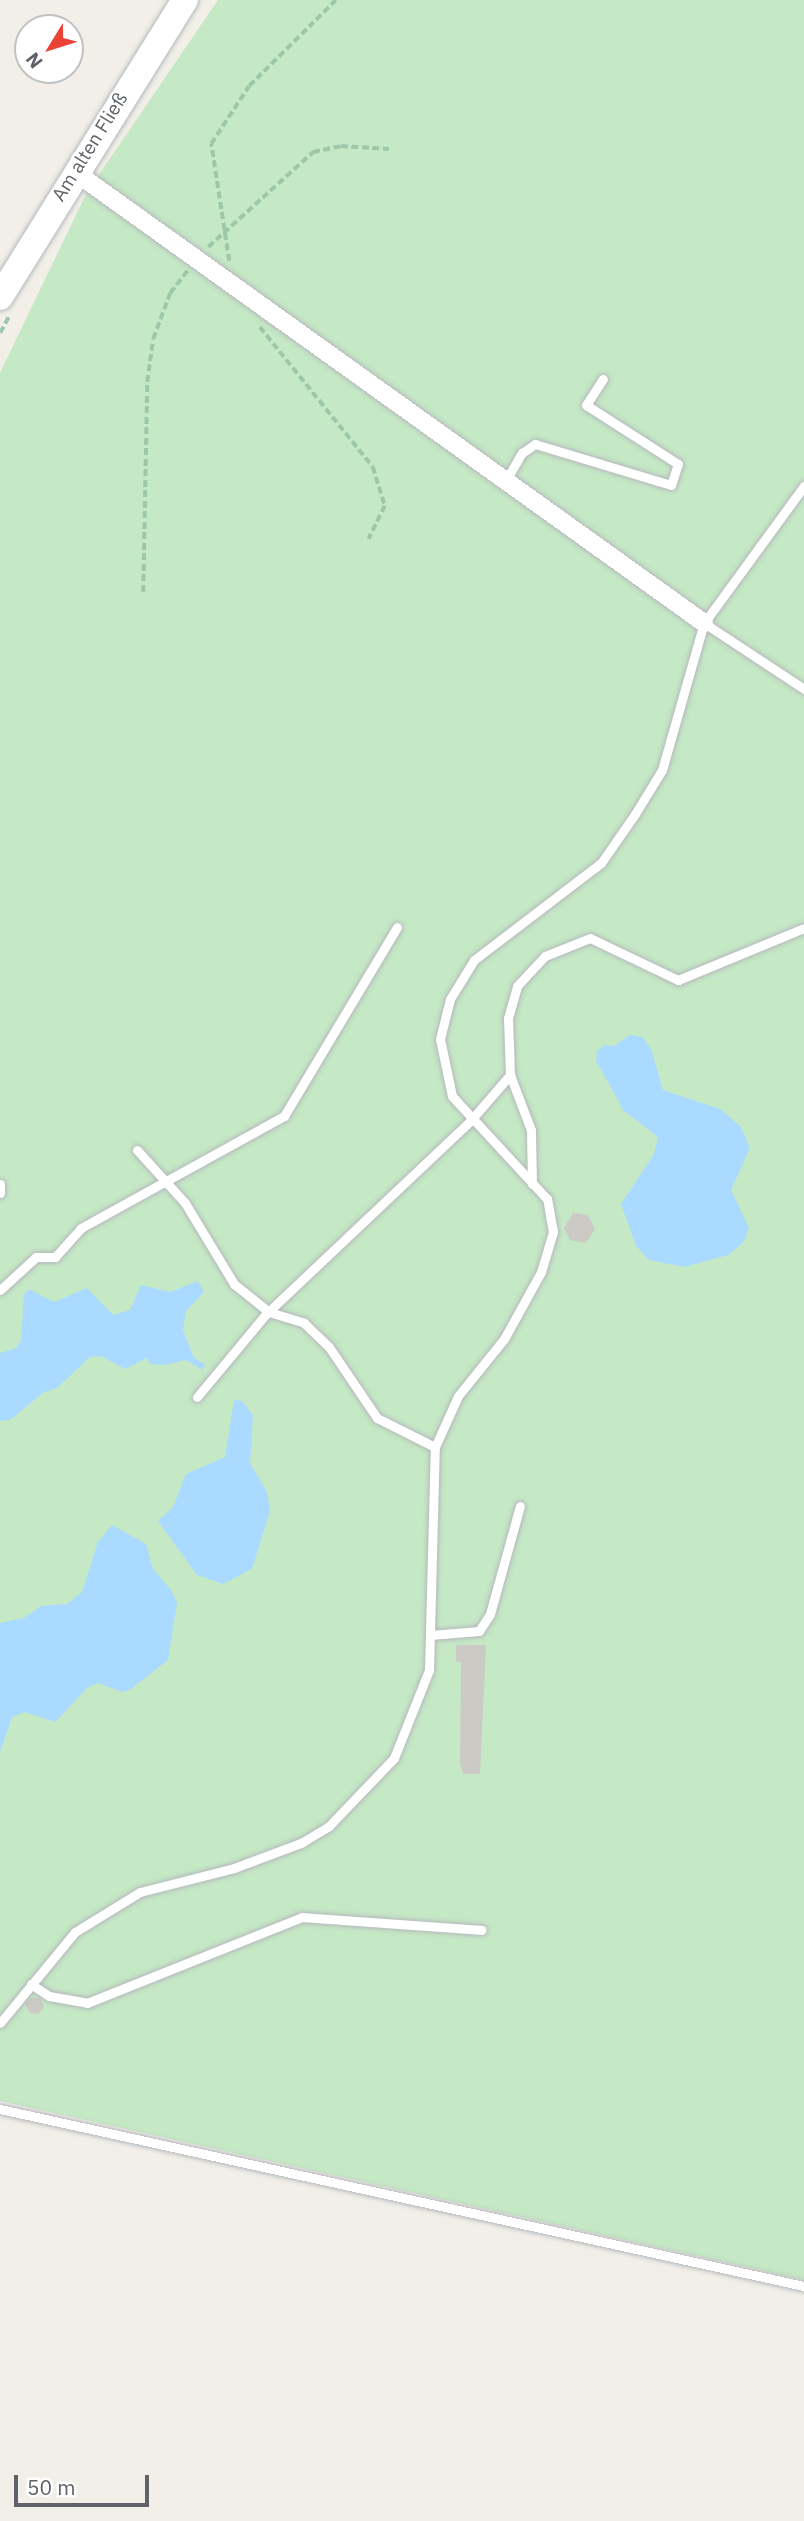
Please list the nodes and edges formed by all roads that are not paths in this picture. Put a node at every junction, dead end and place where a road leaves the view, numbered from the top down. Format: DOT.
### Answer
graph roads {
  1 [pos="185,0"];
  2 [pos="75,172"];
  3 [pos="0,297"];
  4 [pos="603,379"];
  5 [pos="505,482"];
  6 [pos="804,486"];
  7 [pos="704,623"];
  8 [pos="804,689"];
  9 [pos="397,927"];
  10 [pos="804,928"];
  11 [pos="510,1075"];
  12 [pos="471,1120"];
  13 [pos="137,1150"];
  14 [pos="0,1184"];
  15 [pos="169,1184"];
  16 [pos="532,1184"];
  17 [pos="0,1193"];
  18 [pos="0,1290"];
  19 [pos="269,1312"];
  20 [pos="197,1396"];
  21 [pos="435,1447"];
  22 [pos="520,1506"];
  23 [pos="430,1635"];
  24 [pos="482,1930"];
  25 [pos="30,1984"];
  26 [pos="0,2023"];
  27 [pos="0,2109"];
  28 [pos="804,2286"];
  1 -- 2 [label="main road, Am alten Fließ"];
  2 -- 3 [label="main road, Am alten Fließ"];
  2 -- 5 [label="street"];
  4 -- 5 [label="lane"];
  5 -- 7 [label="street"];
  6 -- 7 [label="lane"];
  7 -- 8 [label="lane"];
  7 -- 12 [label="lane"];
  9 -- 15 [label="lane"];
  10 -- 11 [label="lane"];
  11 -- 12 [label="lane"];
  11 -- 16 [label="lane"];
  12 -- 16 [label="lane"];
  12 -- 19 [label="lane"];
  13 -- 15 [label="lane"];
  14 -- 17 [label="lane"];
  15 -- 18 [label="lane"];
  15 -- 19 [label="lane"];
  16 -- 21 [label="lane"];
  19 -- 20 [label="lane"];
  19 -- 21 [label="lane"];
  21 -- 23 [label="lane"];
  22 -- 23 [label="lane"];
  23 -- 25 [label="lane"];
  24 -- 25 [label="lane"];
  25 -- 26 [label="lane"];
  27 -- 28 [label="lane"];
}
